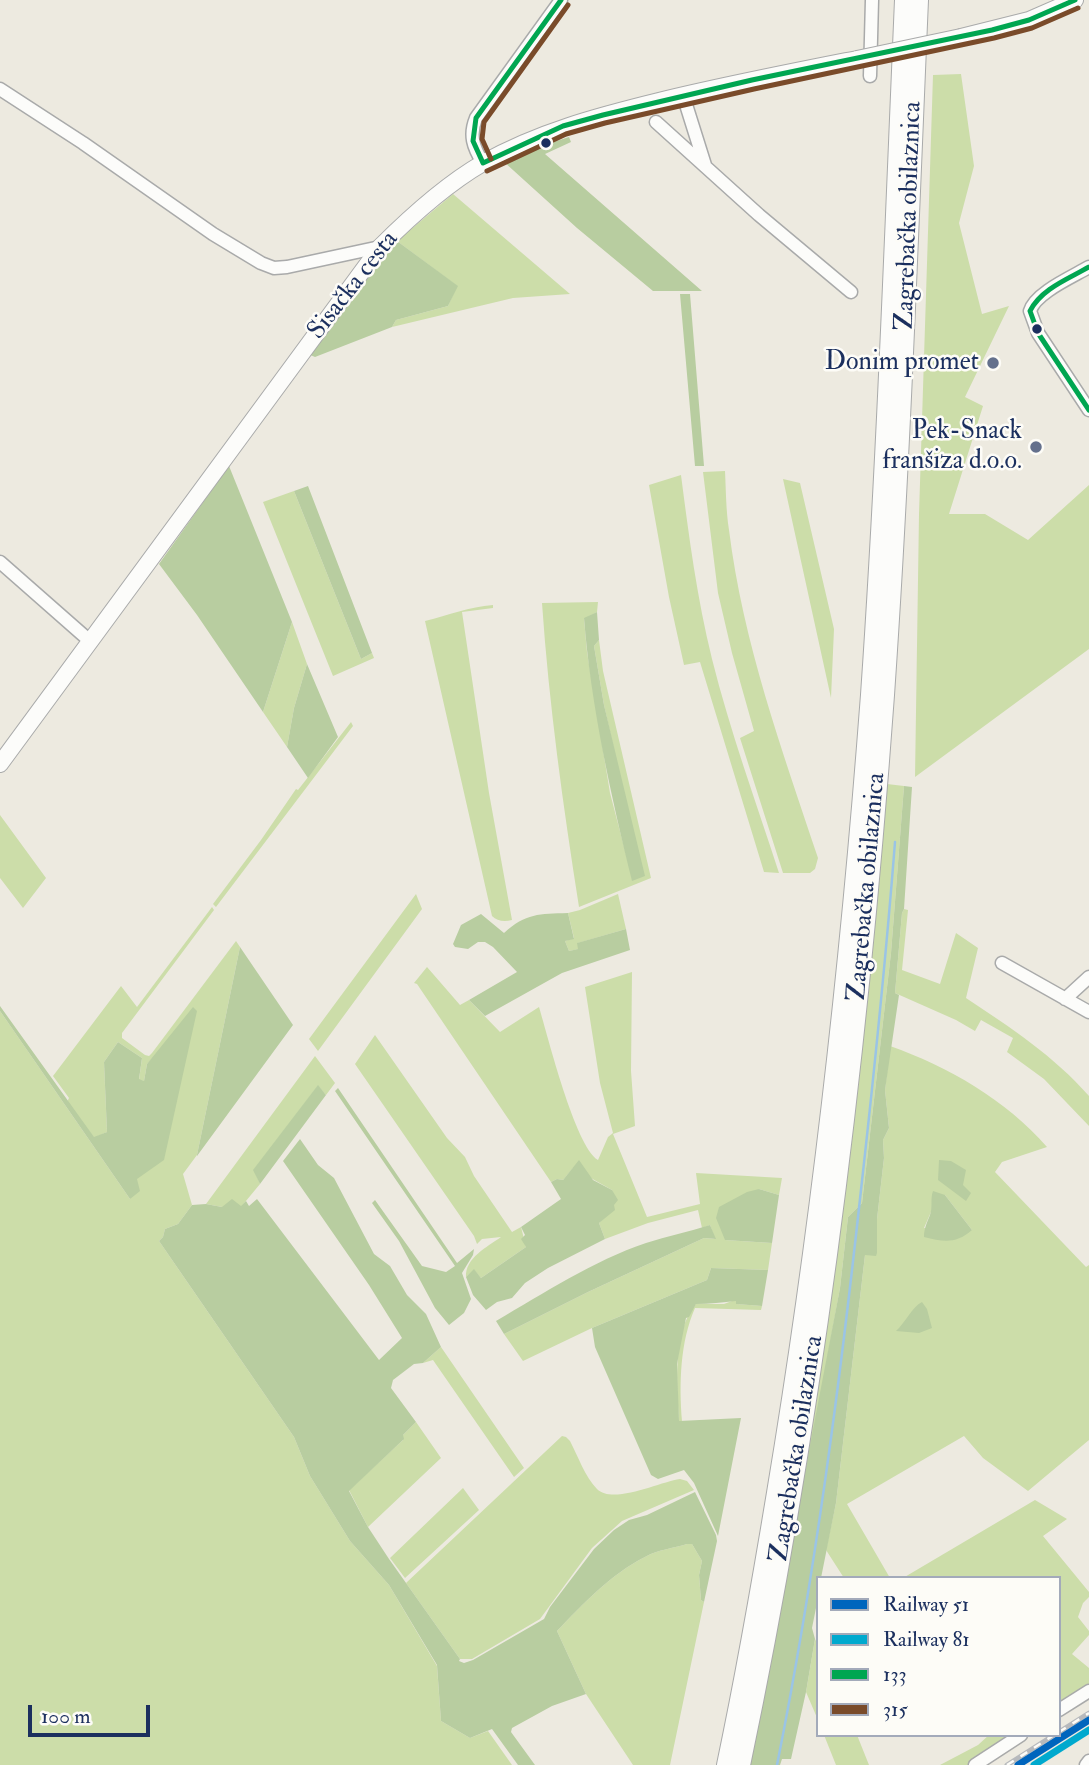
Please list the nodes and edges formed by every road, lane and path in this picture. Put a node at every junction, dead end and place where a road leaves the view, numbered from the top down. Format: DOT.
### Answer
graph roads {
  1 [pos="561,0"];
  2 [pos="872,0"];
  3 [pos="904,0"];
  4 [pos="919,0"];
  5 [pos="1074,0"];
  6 [pos="870,76"];
  7 [pos="0,89"];
  8 [pos="683,95"];
  9 [pos="656,122"];
  10 [pos="483,163"];
  11 [pos="705,167"];
  12 [pos="380,247"];
  13 [pos="1089,267"];
  14 [pos="851,292"];
  15 [pos="1089,410"];
  16 [pos="0,562"];
  17 [pos="90,642"];
  18 [pos="0,764"];
  19 [pos="1002,962"];
  20 [pos="1089,976"];
  21 [pos="1065,999"];
  22 [pos="1089,1012"];
  23 [pos="1089,1691"];
  24 [pos="1061,1709"];
  25 [pos="1018,1737"];
  26 [pos="726,1765"];
  27 [pos="741,1765"];
  28 [pos="975,1765"];
  1 -- 10 [label="street"];
  2 -- 6 [label="street"];
  3 -- 26 [label="highway, Zagrebačka obilaznica"];
  4 -- 27 [label="highway, Zagrebačka obilaznica"];
  5 -- 8 [label="main road, Sisačka cesta, bridge"];
  7 -- 12 [label="street"];
  8 -- 10 [label="main road, Sisačka cesta"];
  8 -- 11 [label="street"];
  9 -- 11 [label="street"];
  10 -- 12 [label="main road, Sisačka cesta"];
  11 -- 14 [label="street"];
  12 -- 17 [label="main road, Sisačka cesta"];
  13 -- 15 [label="street"];
  16 -- 17 [label="street"];
  17 -- 18 [label="main road, Sisačka cesta"];
  19 -- 21 [label="street"];
  20 -- 21 [label="street"];
  21 -- 22 [label="street"];
  23 -- 24 [label="street"];
  25 -- 28 [label="street"];
}
